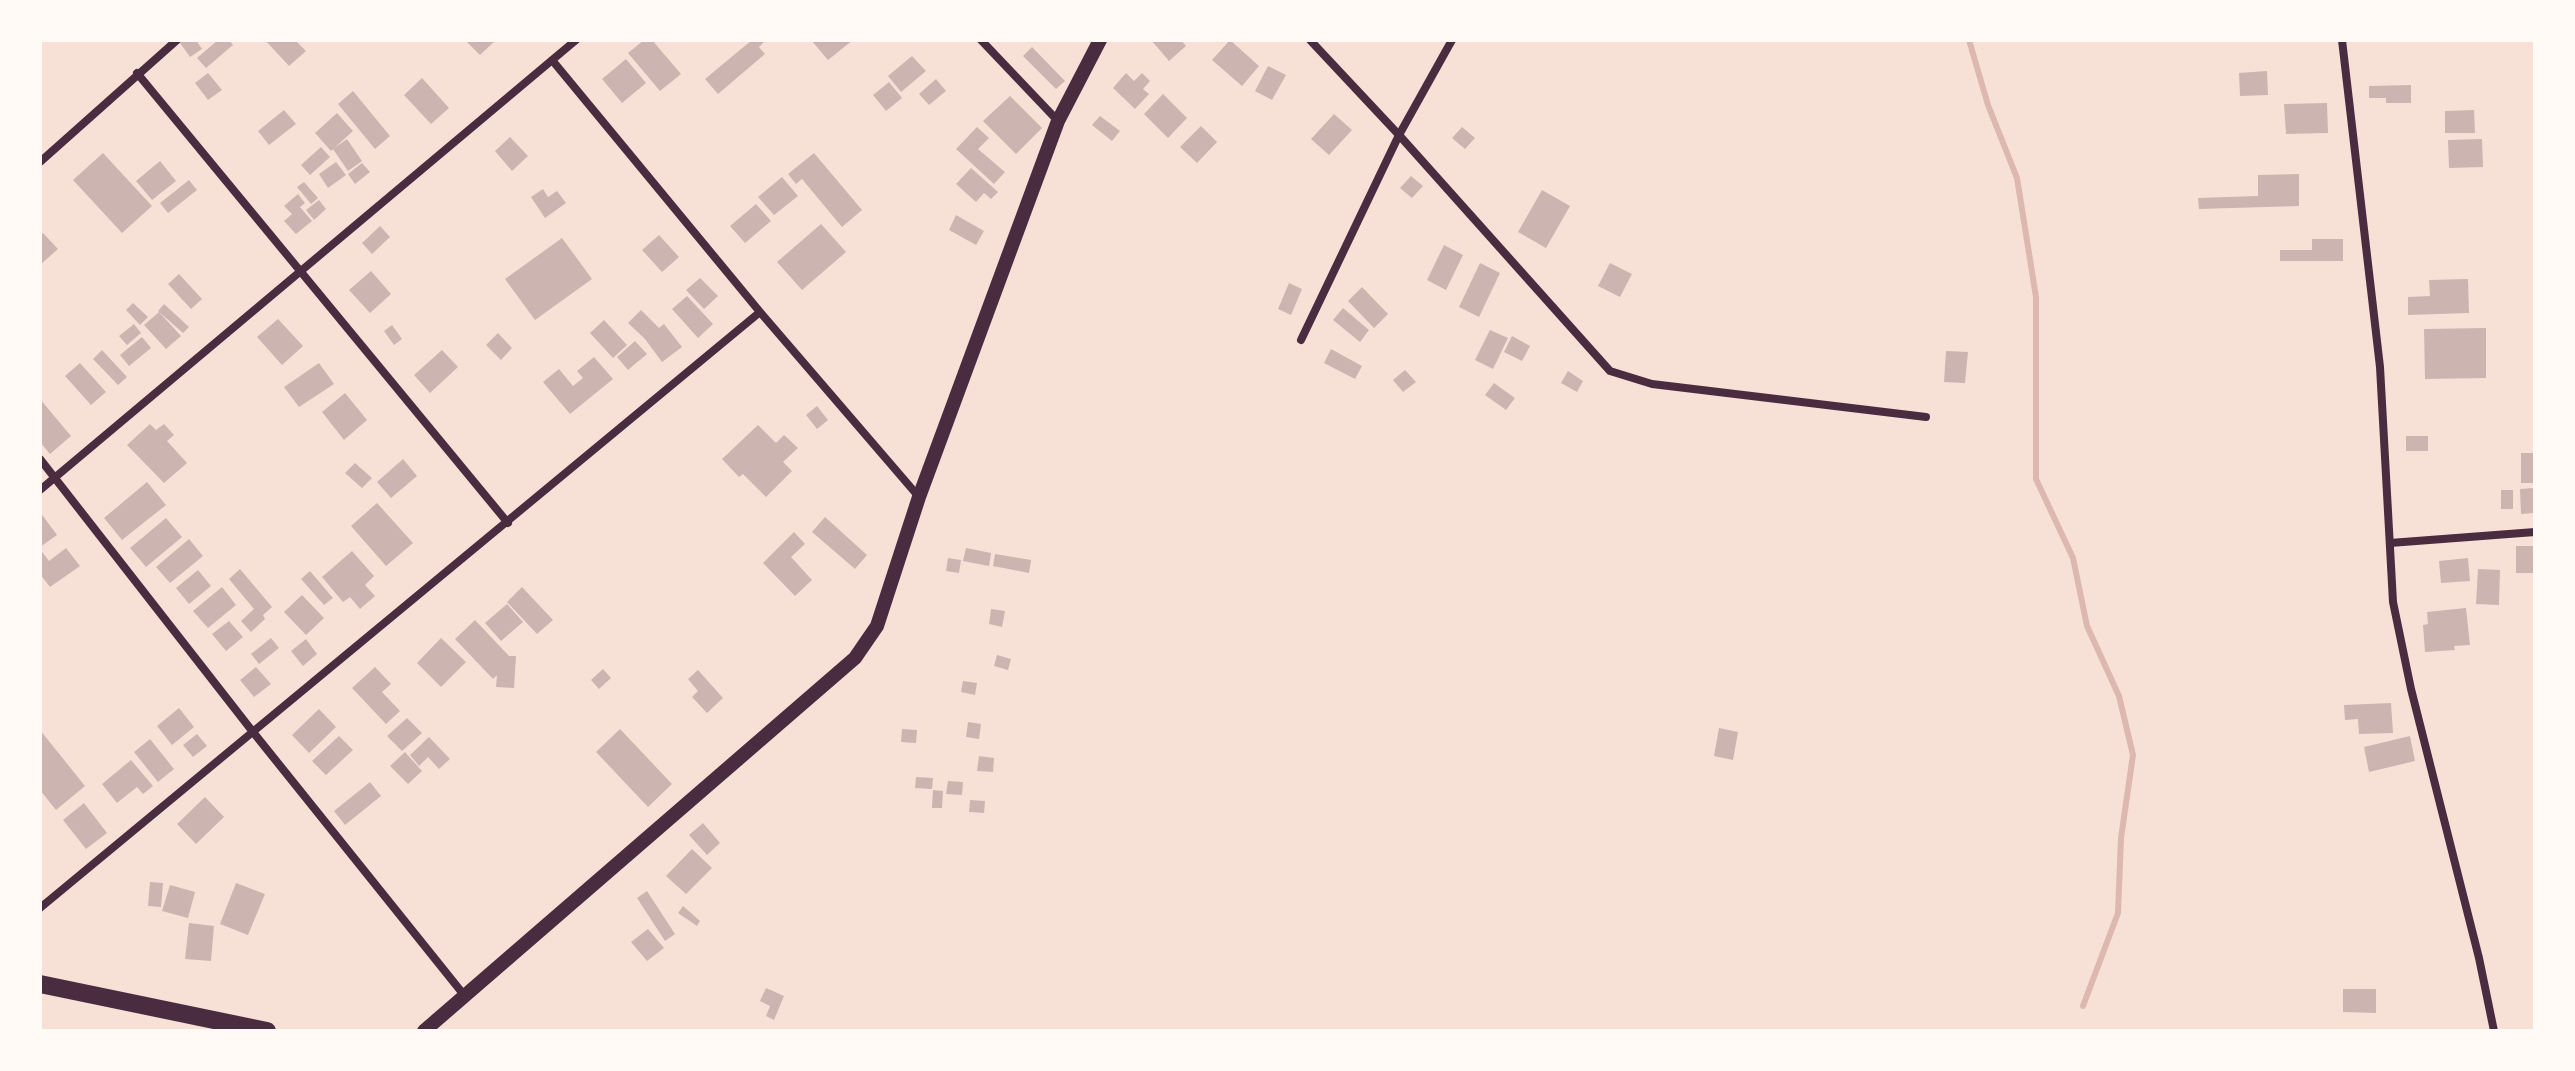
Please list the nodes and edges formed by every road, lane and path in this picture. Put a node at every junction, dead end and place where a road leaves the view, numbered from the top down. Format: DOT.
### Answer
graph roads {
  1 [pos="177,40"];
  2 [pos="576,40"];
  3 [pos="981,40"];
  4 [pos="1100,40"];
  5 [pos="1310,40"];
  6 [pos="1452,40"];
  7 [pos="2342,40"];
  8 [pos="552,60"];
  9 [pos="137,73"];
  10 [pos="1058,121"];
  11 [pos="1399,135"];
  12 [pos="40,162"];
  13 [pos="299,272"];
  14 [pos="760,312"];
  15 [pos="1301,340"];
  16 [pos="1926,417"];
  17 [pos="40,459"];
  18 [pos="55,477"];
  19 [pos="40,490"];
  20 [pos="919,497"];
  21 [pos="508,523"];
  22 [pos="2535,532"];
  23 [pos="2390,543"];
  24 [pos="253,732"];
  25 [pos="40,908"];
  26 [pos="40,984"];
  27 [pos="464,995"];
  28 [pos="267,1031"];
  29 [pos="424,1031"];
  30 [pos="2494,1031"];
  1 -- 9 [label="street"];
  2 -- 8 [label="street"];
  3 -- 10 [label="street"];
  4 -- 10 [label="street"];
  5 -- 11 [label="street"];
  6 -- 11 [label="street"];
  7 -- 23 [label="street"];
  8 -- 13 [label="street"];
  8 -- 14 [label="street"];
  9 -- 12 [label="street"];
  9 -- 13 [label="street"];
  10 -- 20 [label="street"];
  11 -- 15 [label="street"];
  11 -- 16 [label="street"];
  13 -- 18 [label="street"];
  13 -- 21 [label="street"];
  14 -- 20 [label="street"];
  14 -- 21 [label="street"];
  17 -- 18 [label="street"];
  18 -- 19 [label="street"];
  18 -- 24 [label="street"];
  20 -- 27 [label="street"];
  21 -- 24 [label="street"];
  22 -- 23 [label="street"];
  23 -- 30 [label="street"];
  24 -- 25 [label="street"];
  24 -- 27 [label="street"];
  26 -- 28 [label="main road"];
  27 -- 29 [label="street"];
}
